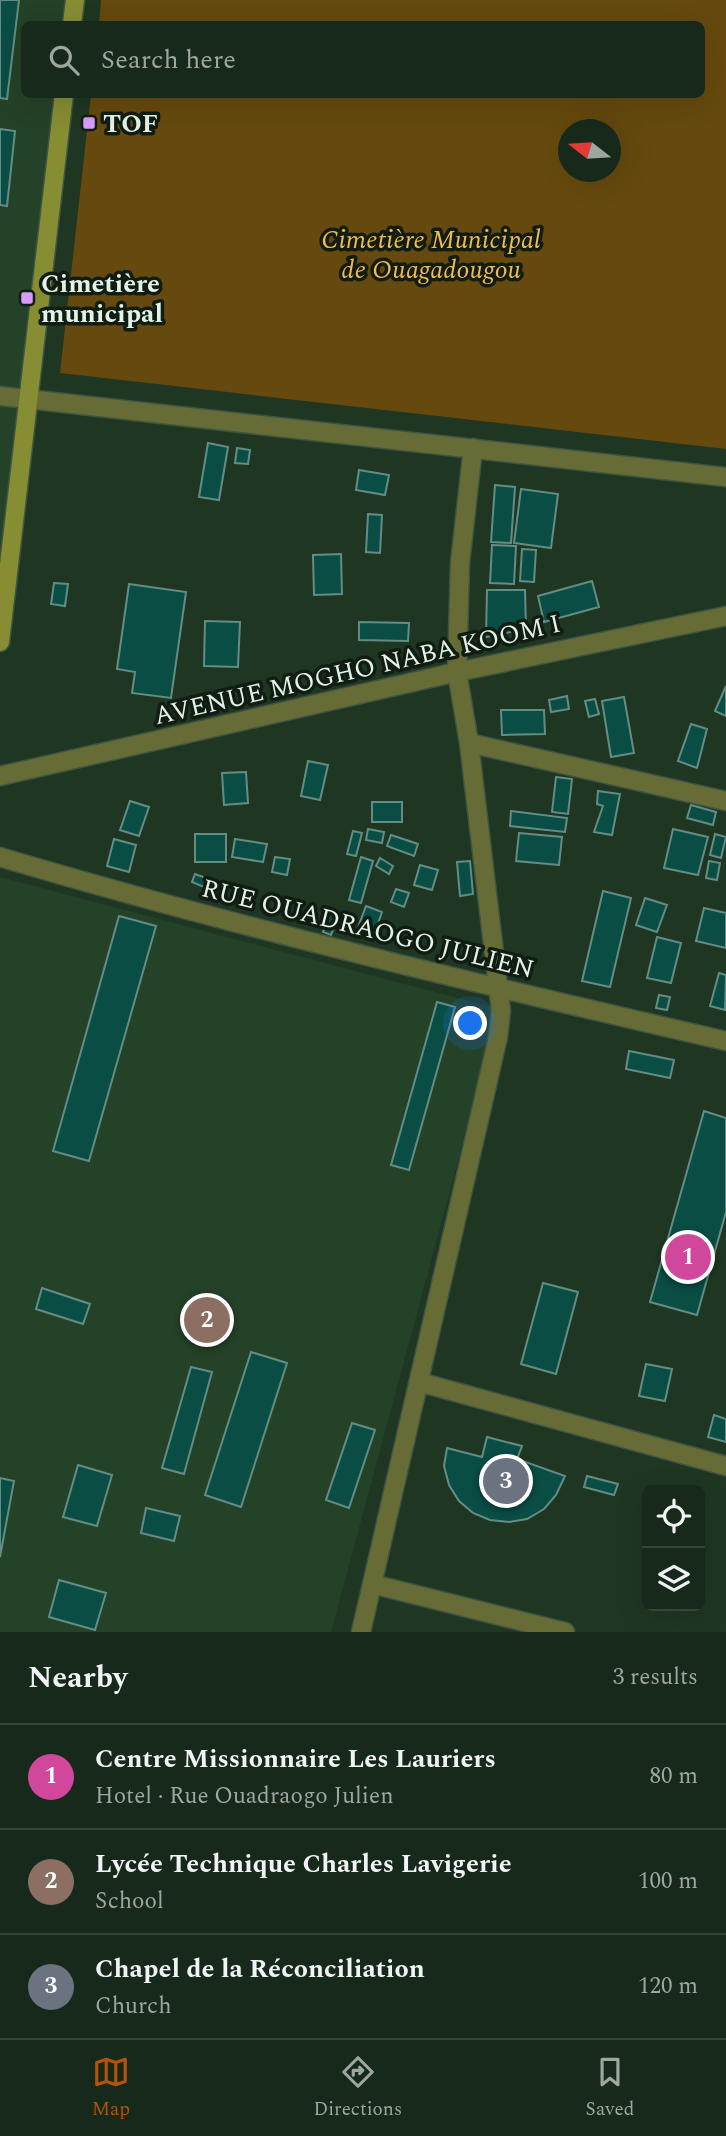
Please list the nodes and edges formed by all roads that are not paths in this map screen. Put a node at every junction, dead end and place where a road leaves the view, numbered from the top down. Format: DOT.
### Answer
graph roads {
  1 [pos="75,0"];
  2 [pos="72,21"];
  3 [pos="64,98"];
  4 [pos="0,396"];
  5 [pos="29,399"];
  6 [pos="473,448"];
  7 [pos="726,477"];
  8 [pos="726,616"];
  9 [pos="0,642"];
  10 [pos="457,672"];
  11 [pos="469,743"];
  12 [pos="0,776"];
  13 [pos="726,801"];
  14 [pos="0,858"];
  15 [pos="499,989"];
  16 [pos="726,1041"];
  17 [pos="419,1382"];
  18 [pos="726,1466"];
  19 [pos="372,1584"];
  20 [pos="361,1632"];
  21 [pos="565,1632"];
  1 -- 2 [label="main road"];
  3 -- 5 [label="main road"];
  4 -- 5 [label="street"];
  5 -- 6 [label="street"];
  5 -- 9 [label="main road"];
  6 -- 7 [label="street"];
  6 -- 10 [label="street"];
  8 -- 10 [label="street, AVENUE MOGHO NABA KOOM I"];
  10 -- 11 [label="street"];
  10 -- 12 [label="street, AVENUE MOGHO NABA KOOM I"];
  11 -- 13 [label="street"];
  11 -- 15 [label="street"];
  14 -- 15 [label="street, RUE OUADRAOGO JULIEN"];
  15 -- 16 [label="street, RUE OUADRAOGO JULIEN"];
  15 -- 17 [label="street"];
  17 -- 18 [label="street"];
  17 -- 19 [label="street"];
  19 -- 20 [label="street"];
  19 -- 21 [label="street"];
}
